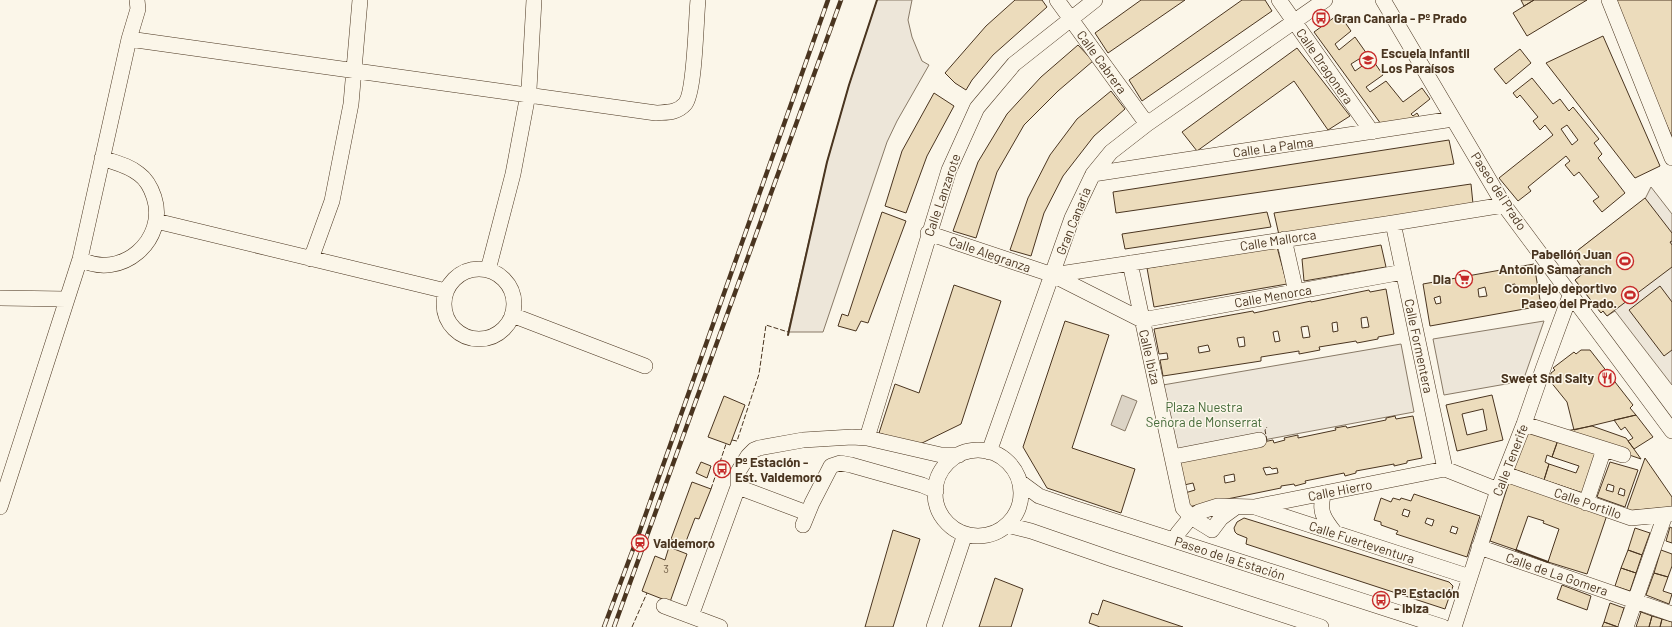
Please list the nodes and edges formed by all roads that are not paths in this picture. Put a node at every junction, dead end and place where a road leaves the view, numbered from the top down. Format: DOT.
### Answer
graph roads {
  1 [pos="137,0"];
  2 [pos="360,0"];
  3 [pos="534,0"];
  4 [pos="698,0"];
  5 [pos="1056,0"];
  6 [pos="1095,0"];
  7 [pos="1279,0"];
  8 [pos="1325,0"];
  9 [pos="1383,0"];
  10 [pos="1609,0"];
  11 [pos="1070,19"];
  12 [pos="1294,22"];
  13 [pos="129,39"];
  14 [pos="354,70"];
  15 [pos="528,95"];
  16 [pos="1454,119"];
  17 [pos="1147,124"];
  18 [pos="1372,132"];
  19 [pos="102,158"];
  20 [pos="1672,158"];
  21 [pos="1093,174"];
  22 [pos="1504,205"];
  23 [pos="156,222"];
  24 [pos="1393,223"];
  25 [pos="928,233"];
  26 [pos="1284,239"];
  27 [pos="80,258"];
  28 [pos="311,259"];
  29 [pos="1130,263"];
  30 [pos="488,270"];
  31 [pos="1403,272"];
  32 [pos="1052,275"];
  33 [pos="446,291"];
  34 [pos="1296,292"];
  35 [pos="1571,294"];
  36 [pos="0,298"];
  37 [pos="66,299"];
  38 [pos="512,315"];
  39 [pos="1142,320"];
  40 [pos="645,366"];
  41 [pos="1524,424"];
  42 [pos="1672,431"];
  43 [pos="867,438"];
  44 [pos="1259,440"];
  45 [pos="1604,449"];
  46 [pos="990,452"];
  47 [pos="959,455"];
  48 [pos="1623,455"];
  49 [pos="1172,457"];
  50 [pos="1445,469"];
  51 [pos="1505,474"];
  52 [pos="1020,482"];
  53 [pos="738,486"];
  54 [pos="1498,490"];
  55 [pos="936,491"];
  56 [pos="1324,493"];
  57 [pos="1586,503"];
  58 [pos="0,507"];
  59 [pos="1236,507"];
  60 [pos="1254,507"];
  61 [pos="1669,514"];
  62 [pos="1191,517"];
  63 [pos="1007,525"];
  64 [pos="1212,530"];
  65 [pos="1335,533"];
  66 [pos="965,534"];
  67 [pos="1174,540"];
  68 [pos="1479,548"];
  69 [pos="1220,554"];
  70 [pos="1470,577"];
  71 [pos="1635,601"];
  72 [pos="664,606"];
  73 [pos="1672,614"];
  74 [pos="692,616"];
  75 [pos="720,627"];
  76 [pos="934,627"];
  77 [pos="1321,627"];
  78 [pos="1443,627"];
  79 [pos="1454,627"];
  80 [pos="1626,627"];
  1 -- 13 [label="street"];
  2 -- 14 [label="street"];
  3 -- 15 [label="street"];
  4 -- 15 [label="street"];
  5 -- 11 [label="street, Calle Cabrera"];
  6 -- 11 [label="street, Calle Lanzarote"];
  7 -- 12 [label="street, Calle Dragonera"];
  8 -- 12 [label="street, Gran Canaria"];
  9 -- 16 [label="street, Paseo del Prado"];
  10 -- 20 [label="street"];
  11 -- 17 [label="street, Calle Cabrera"];
  11 -- 25 [label="street, Calle Lanzarote"];
  12 -- 17 [label="street, Gran Canaria"];
  12 -- 18 [label="street, Calle Dragonera"];
  13 -- 14 [label="street"];
  13 -- 19 [label="street"];
  14 -- 15 [label="street"];
  14 -- 28 [label="street"];
  15 -- 30 [label="street"];
  16 -- 18 [label="street, Calle La Palma"];
  16 -- 22 [label="street, Paseo del Prado"];
  17 -- 21 [label="street, Gran Canaria"];
  18 -- 21 [label="street, Calle La Palma"];
  19 -- 23 [label="street"];
  19 -- 27 [label="street"];
  21 -- 32 [label="street, Gran Canaria"];
  22 -- 24 [label="street, Calle Mallorca"];
  22 -- 35 [label="street, Paseo del Prado"];
  23 -- 27 [label="street"];
  23 -- 28 [label="street"];
  24 -- 26 [label="street, Calle Mallorca"];
  24 -- 31 [label="street, Calle Formentera"];
  25 -- 32 [label="street, Calle Alegranza"];
  25 -- 43 [label="street, Calle Lanzarote"];
  26 -- 29 [label="street, Calle Mallorca"];
  26 -- 34 [label="street"];
  27 -- 37 [label="street"];
  28 -- 33 [label="street"];
  29 -- 32 [label="street, Calle Mallorca"];
  29 -- 39 [label="street, Calle Ibiza"];
  30 -- 33 [label="street"];
  30 -- 38 [label="street"];
  31 -- 34 [label="street, Calle Menorca"];
  31 -- 50 [label="street, Calle Formentera"];
  32 -- 39 [label="street, Calle Alegranza"];
  32 -- 46 [label="street, Gran Canaria"];
  33 -- 38 [label="street"];
  34 -- 39 [label="street, Calle Menorca"];
  35 -- 41 [label="street, Calle Tenerife"];
  35 -- 42 [label="street, Paseo del Prado"];
  36 -- 37 [label="street"];
  37 -- 58 [label="street"];
  38 -- 40 [label="street"];
  39 -- 49 [label="street, Calle Ibiza"];
  41 -- 45 [label="street"];
  41 -- 51 [label="street, Calle Tenerife"];
  43 -- 47 [label="street"];
  43 -- 53 [label="street"];
  44 -- 49 [label="street"];
  45 -- 48 [label="street"];
  45 -- 57 [label="street"];
  46 -- 47 [label="street"];
  46 -- 52 [label="street"];
  47 -- 55 [label="street"];
  49 -- 62 [label="street, Calle Ibiza"];
  50 -- 54 [label="street"];
  50 -- 56 [label="street, Calle Hierro"];
  51 -- 54 [label="street, Calle Tenerife"];
  51 -- 57 [label="street, Calle Portillo"];
  52 -- 63 [label="street"];
  52 -- 67 [label="street, Paseo de la Estación"];
  53 -- 55 [label="street"];
  53 -- 74 [label="street"];
  54 -- 68 [label="street, Calle Tenerife"];
  55 -- 66 [label="street"];
  56 -- 60 [label="street, Calle Hierro"];
  56 -- 65 [label="street"];
  57 -- 61 [label="street, Calle Portillo"];
  59 -- 60 [label="street, Calle Hierro"];
  59 -- 62 [label="street, Calle Hierro"];
  59 -- 64 [label="street"];
  60 -- 65 [label="street, Calle Fuerteventura"];
  61 -- 71 [label="street"];
  62 -- 64 [label="street, Calle Ibiza"];
  62 -- 67 [label="street"];
  63 -- 66 [label="street"];
  63 -- 77 [label="street"];
  64 -- 69 [label="street"];
  65 -- 70 [label="street, Calle Fuerteventura"];
  66 -- 76 [label="street"];
  67 -- 69 [label="street, Paseo de la Estación"];
  68 -- 70 [label="street, Calle Tenerife"];
  68 -- 71 [label="street, Calle de La Gomera"];
  69 -- 78 [label="street, Paseo de la Estación"];
  70 -- 79 [label="street, Calle Tenerife"];
  71 -- 73 [label="street, Calle de La Gomera"];
  71 -- 80 [label="street"];
  72 -- 74 [label="street"];
  74 -- 75 [label="street"];
}
